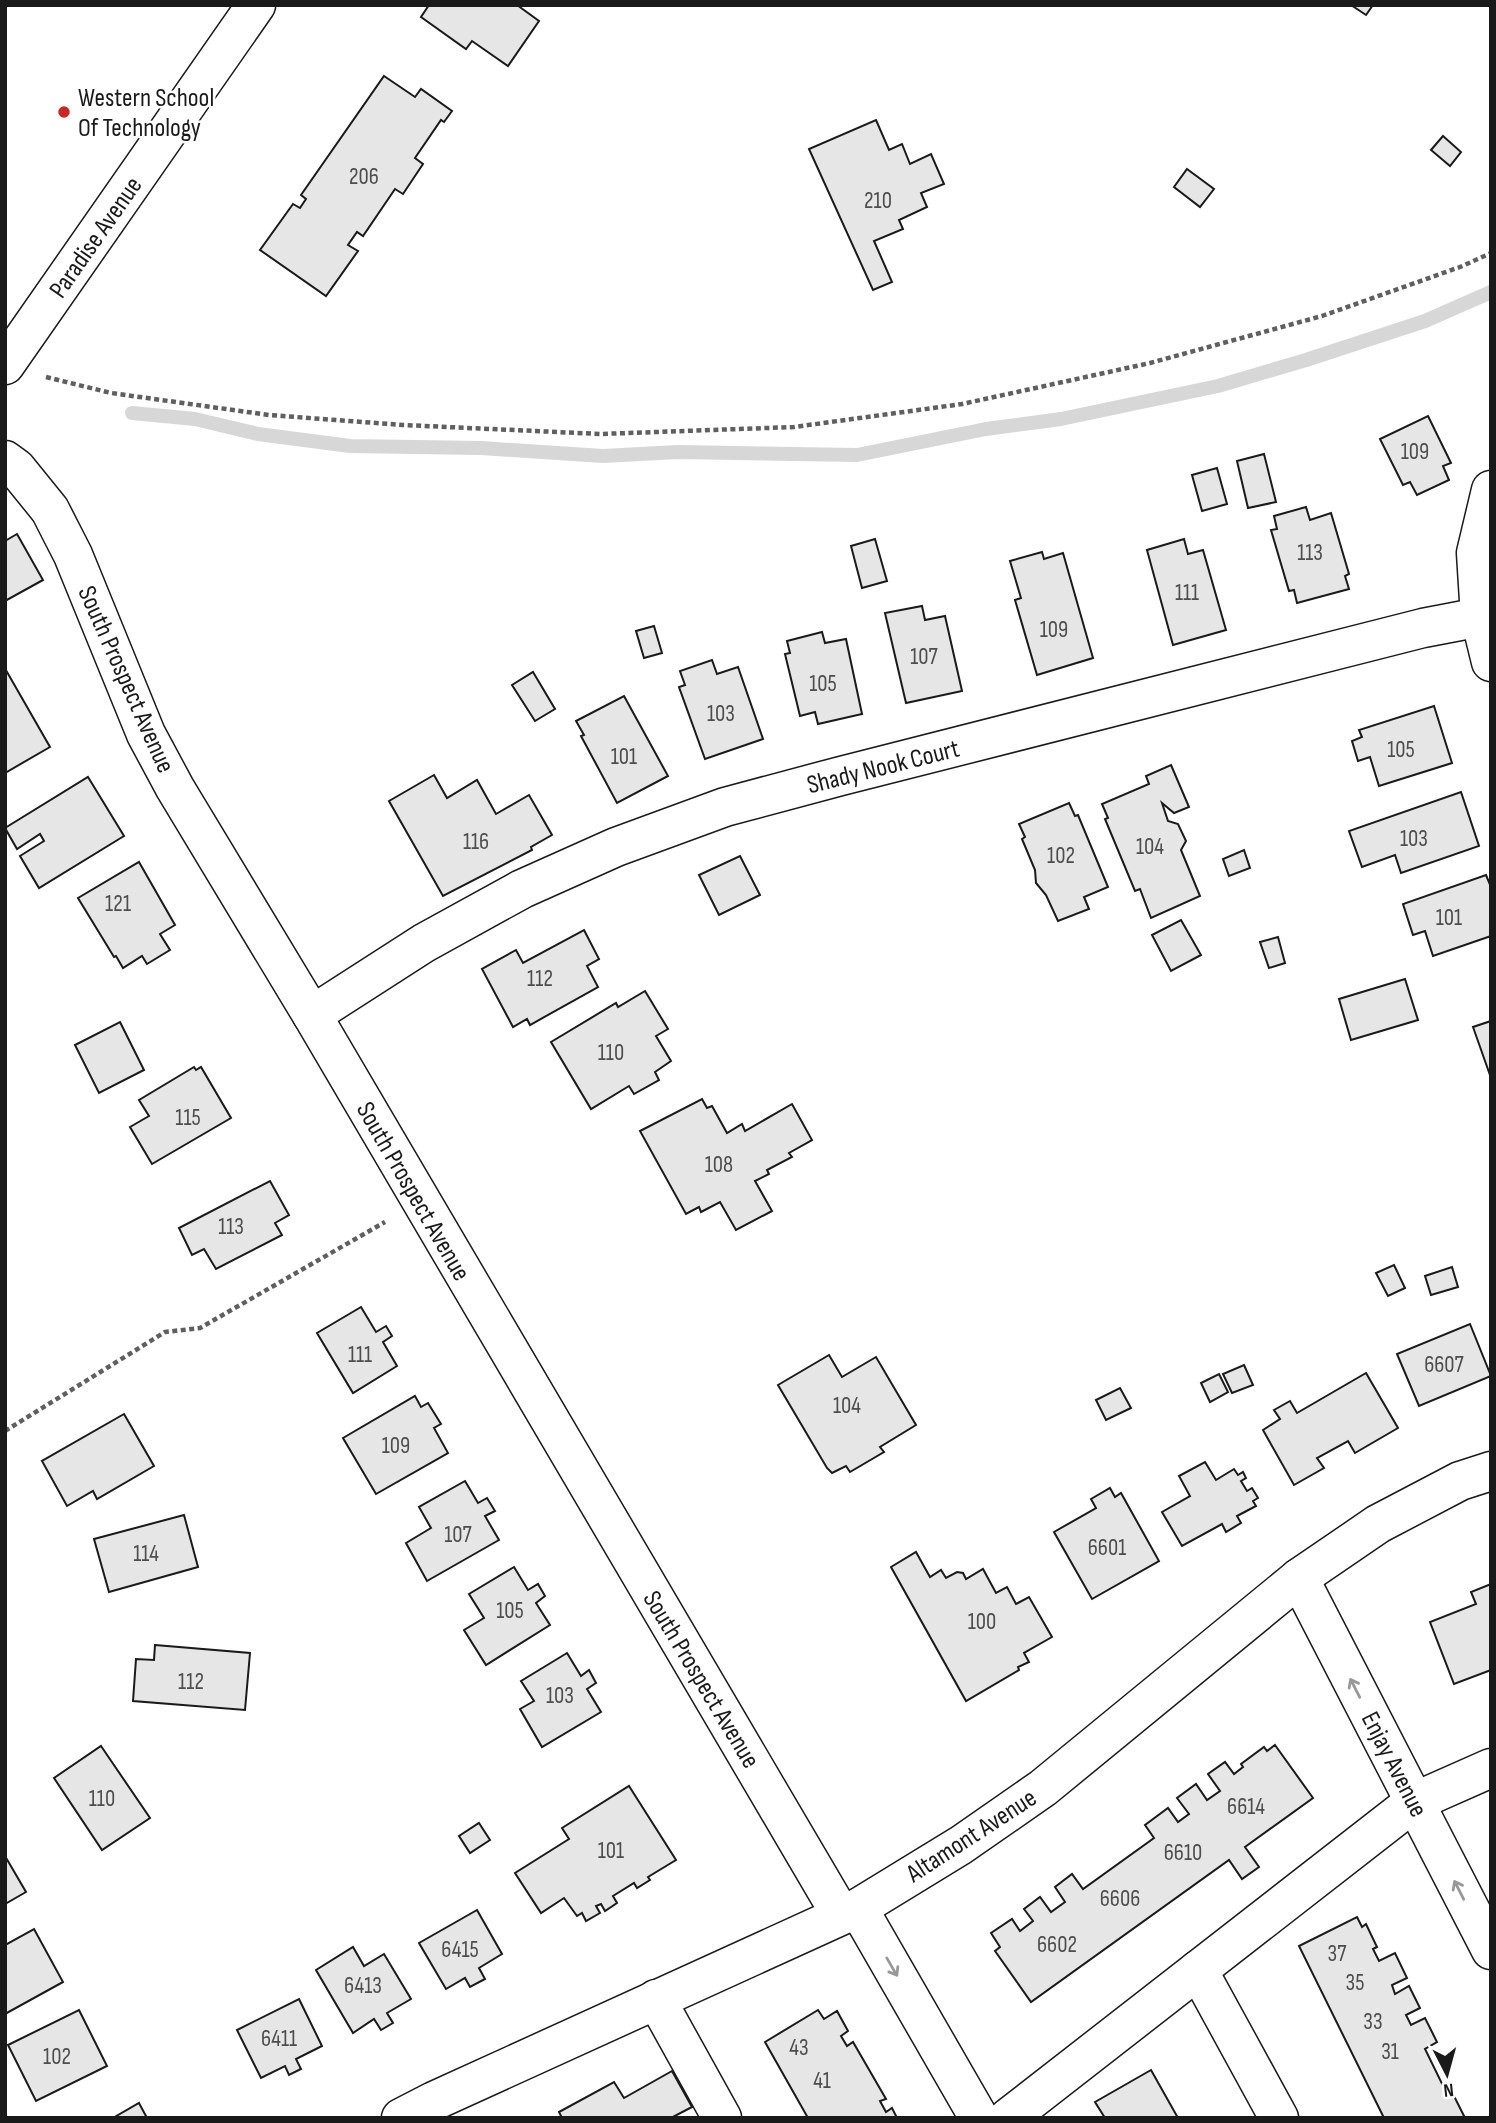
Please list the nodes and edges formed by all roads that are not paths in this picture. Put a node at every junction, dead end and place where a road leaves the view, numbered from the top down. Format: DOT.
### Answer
graph roads {
  1 [pos="256,5"];
  2 [pos="5,365"];
  3 [pos="5,460"];
  4 [pos="1491,490"];
  5 [pos="1486,616"];
  6 [pos="1491,662"];
  7 [pos="312,1015"];
  8 [pos="1491,1471"];
  9 [pos="1299,1578"];
  10 [pos="1491,1768"];
  11 [pos="1414,1802"];
  12 [pos="850,1911"];
  13 [pos="1491,1950"];
  14 [pos="1198,1970"];
  15 [pos="656,1999"];
  16 [pos="426,2112"];
  17 [pos="722,2118"];
  18 [pos="979,2118"];
  19 [pos="1008,2118"];
  20 [pos="1279,2118"];
  1 -- 2 [label="street, Paradise Avenue"];
  3 -- 7 [label="street, South Prospect Avenue"];
  4 -- 5 [label="street"];
  5 -- 6 [label="street"];
  5 -- 7 [label="street, Shady Nook Court"];
  7 -- 12 [label="street, South Prospect Avenue"];
  8 -- 9 [label="street, Altamont Avenue"];
  11 -- 9 [label="street, Enjay Avenue, one-way"];
  9 -- 12 [label="street, Altamont Avenue"];
  10 -- 11 [label="street"];
  13 -- 11 [label="street, Enjay Avenue, one-way"];
  11 -- 14 [label="street"];
  12 -- 15 [label="street, Altamont Avenue"];
  12 -- 18 [label="street, South Prospect Avenue, one-way"];
  14 -- 19 [label="street"];
  14 -- 20 [label="street"];
  15 -- 16 [label="street, Altamont Avenue"];
  15 -- 17 [label="street"];
}
